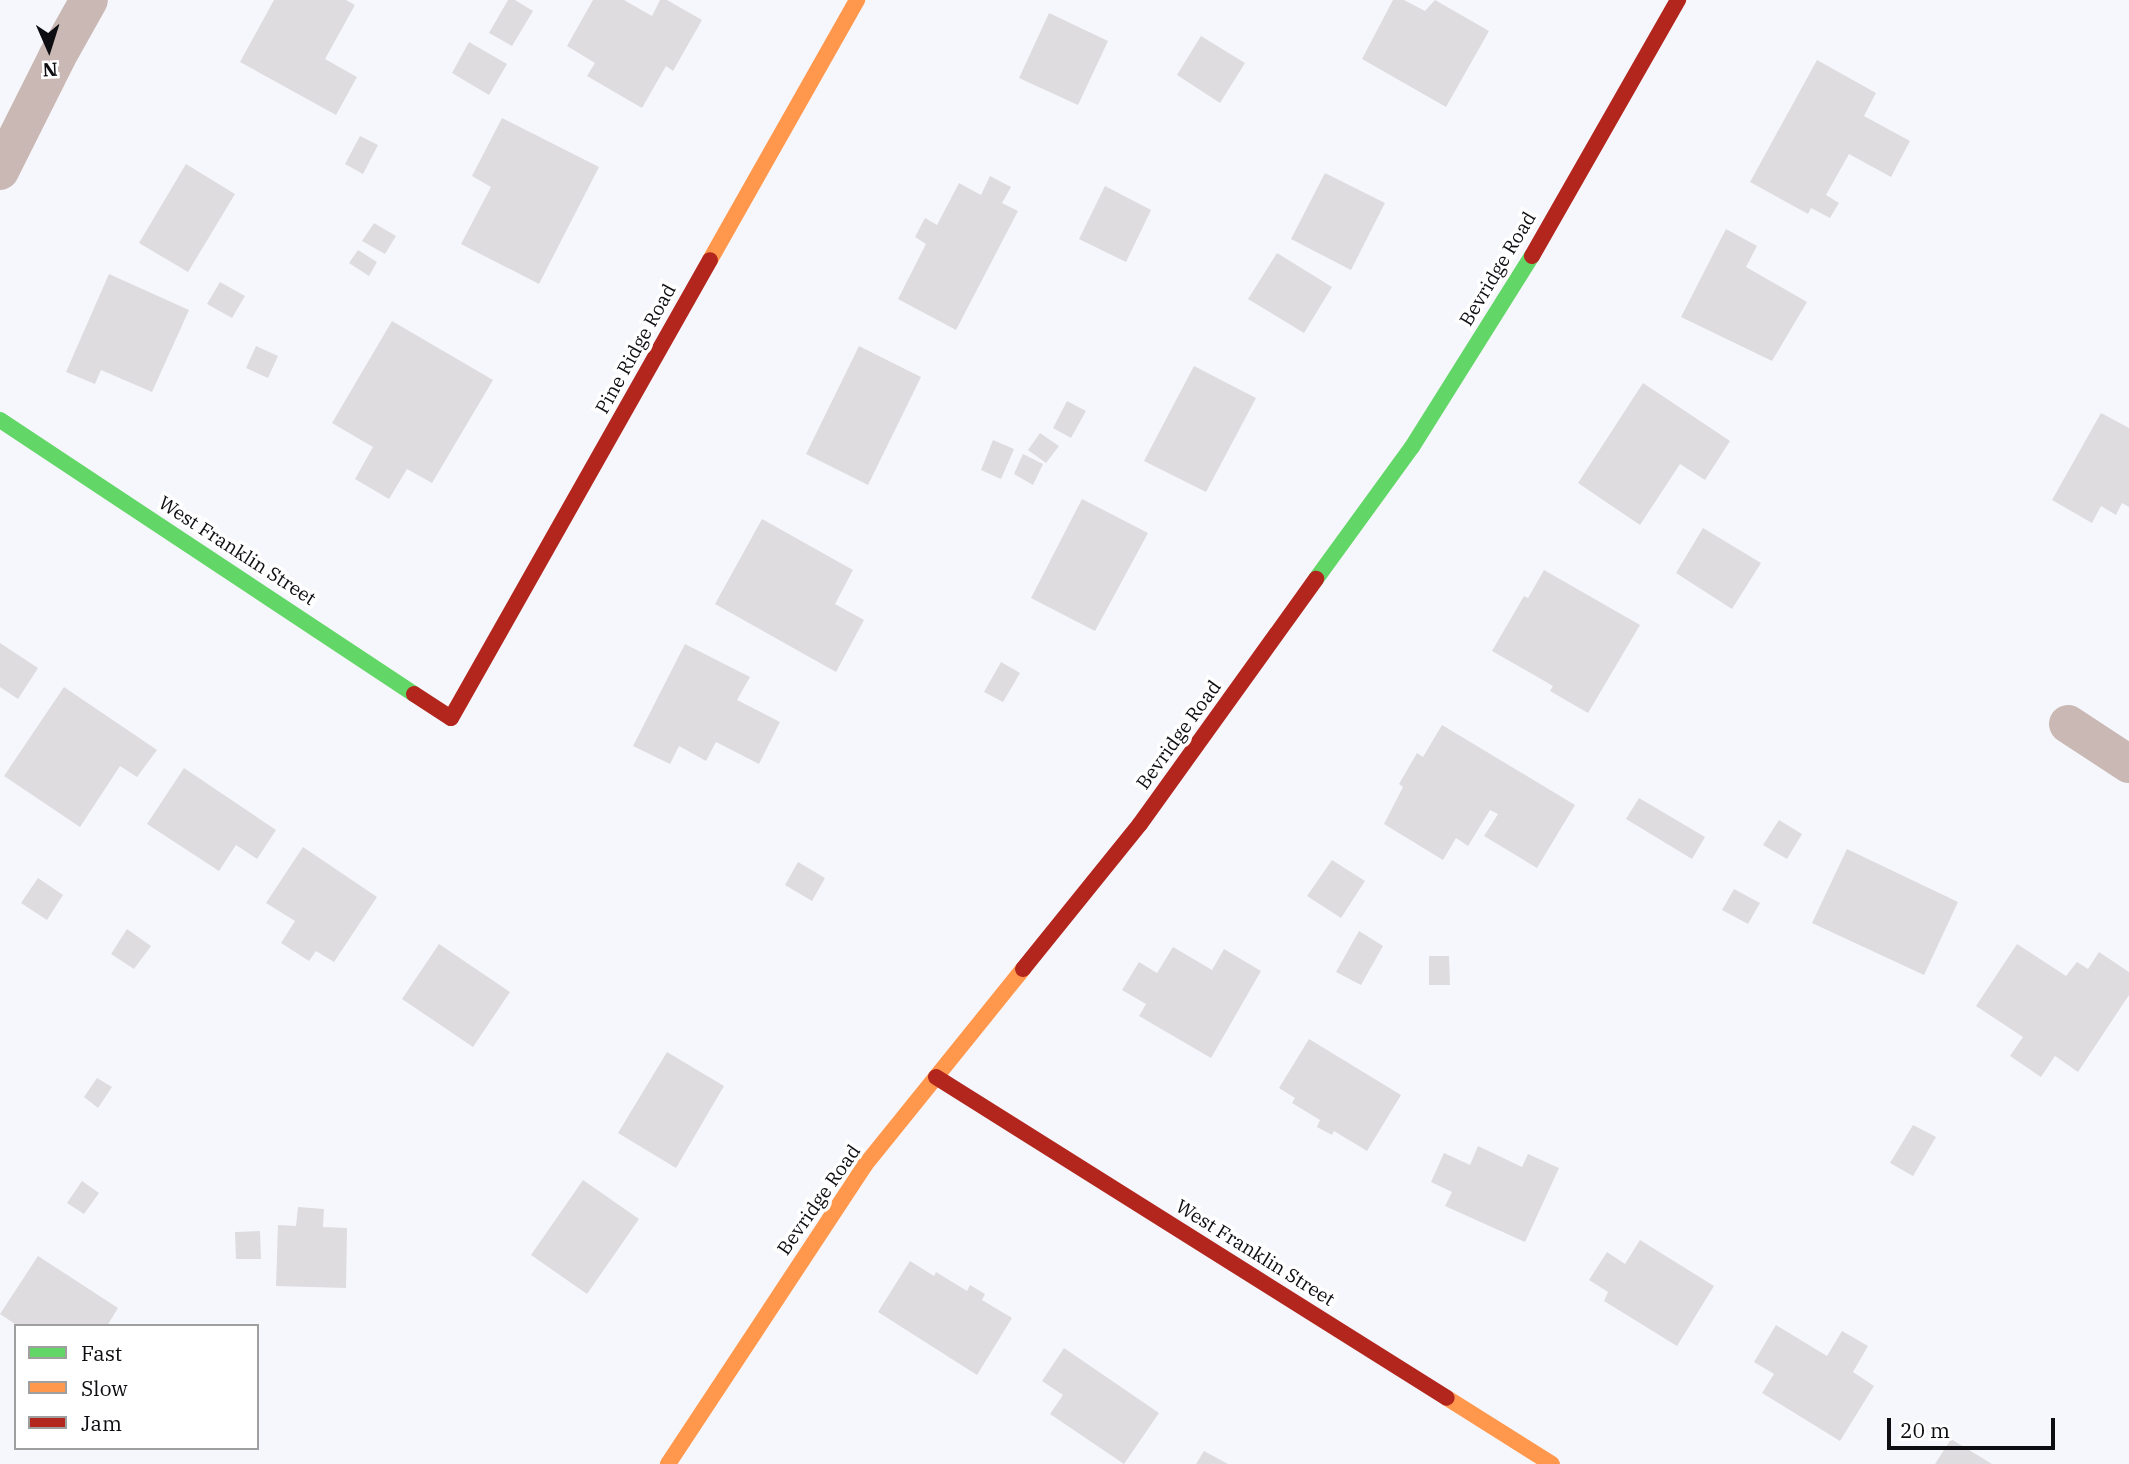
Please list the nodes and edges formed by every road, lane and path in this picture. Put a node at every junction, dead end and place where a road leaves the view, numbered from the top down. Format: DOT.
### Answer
graph roads {
  1 [pos="89,0"];
  2 [pos="857,0"];
  3 [pos="1678,0"];
  4 [pos="0,171"];
  5 [pos="0,420"];
  6 [pos="451,718"];
  7 [pos="2068,724"];
  8 [pos="2129,764"];
  9 [pos="936,1077"];
  10 [pos="668,1464"];
  11 [pos="1552,1464"];
  1 -- 4 [label="street"];
  2 -- 6 [label="street, Pine Ridge Road"];
  3 -- 9 [label="street, Bevridge Road"];
  5 -- 6 [label="street, West Franklin Street"];
  7 -- 8 [label="street"];
  9 -- 10 [label="street, Bevridge Road"];
  9 -- 11 [label="street, West Franklin Street"];
}
